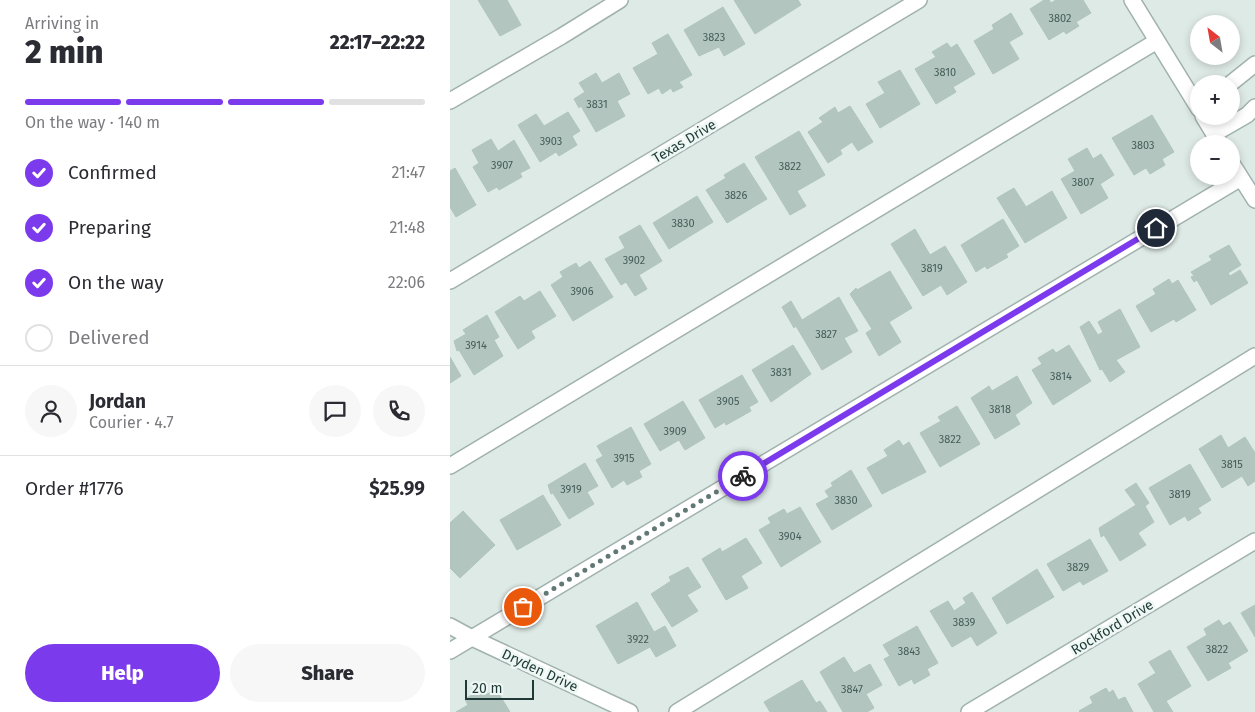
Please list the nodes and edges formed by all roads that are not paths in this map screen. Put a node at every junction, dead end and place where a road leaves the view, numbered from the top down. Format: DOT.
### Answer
graph roads {
  1 [pos="620,0"];
  2 [pos="919,0"];
  3 [pos="1132,0"];
  4 [pos="1157,41"];
  5 [pos="1255,64"];
  6 [pos="1240,76"];
  7 [pos="1190,94"];
  8 [pos="450,102"];
  9 [pos="1255,108"];
  10 [pos="1222,135"];
  11 [pos="1241,178"];
  12 [pos="1255,200"];
  13 [pos="450,282"];
  14 [pos="1255,356"];
  15 [pos="450,466"];
  16 [pos="1255,541"];
  17 [pos="450,626"];
  18 [pos="472,638"];
  19 [pos="450,651"];
  20 [pos="630,712"];
  21 [pos="677,712"];
  22 [pos="969,712"];
  1 -- 8 [label="street"];
  2 -- 13 [label="street, Texas Drive"];
  3 -- 4 [label="street"];
  4 -- 7 [label="street"];
  4 -- 15 [label="street"];
  5 -- 6 [label="street"];
  9 -- 10 [label="street"];
  11 -- 12 [label="street"];
  11 -- 18 [label="street"];
  14 -- 21 [label="street"];
  16 -- 22 [label="street, Rockford Drive"];
  17 -- 18 [label="street, Dryden Drive"];
  18 -- 19 [label="street"];
  18 -- 20 [label="street, Dryden Drive"];
}
